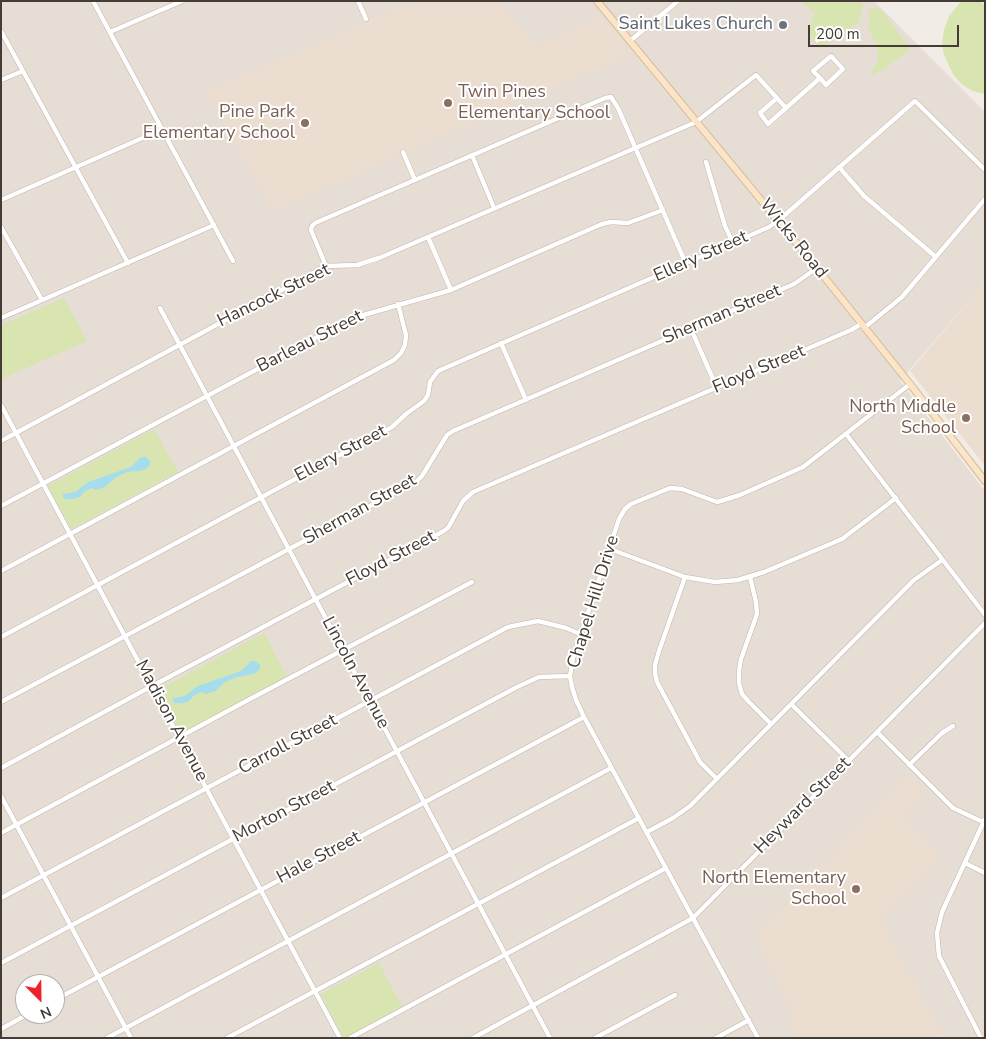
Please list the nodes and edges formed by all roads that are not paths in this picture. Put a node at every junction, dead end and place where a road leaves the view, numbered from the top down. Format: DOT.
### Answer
graph roads {
  1 [pos="93,1"];
  2 [pos="182,1"];
  3 [pos="358,1"];
  4 [pos="597,1"];
  5 [pos="678,1"];
  6 [pos="366,19"];
  7 [pos="1,31"];
  8 [pos="110,32"];
  9 [pos="630,41"];
  10 [pos="23,71"];
  11 [pos="820,78"];
  12 [pos="1,80"];
  13 [pos="777,98"];
  14 [pos="786,108"];
  15 [pos="696,122"];
  16 [pos="163,129"];
  17 [pos="635,148"];
  18 [pos="403,152"];
  19 [pos="472,155"];
  20 [pos="706,162"];
  21 [pos="76,167"];
  22 [pos="839,167"];
  23 [pos="985,170"];
  24 [pos="415,180"];
  25 [pos="985,199"];
  26 [pos="1,200"];
  27 [pos="494,208"];
  28 [pos="662,210"];
  29 [pos="778,221"];
  30 [pos="214,225"];
  31 [pos="1,227"];
  32 [pos="428,237"];
  33 [pos="733,243"];
  34 [pos="936,257"];
  35 [pos="233,261"];
  36 [pos="128,263"];
  37 [pos="686,264"];
  38 [pos="326,266"];
  39 [pos="817,268"];
  40 [pos="451,290"];
  41 [pos="42,300"];
  42 [pos="398,304"];
  43 [pos="160,308"];
  44 [pos="1,318"];
  45 [pos="862,326"];
  46 [pos="691,329"];
  47 [pos="501,343"];
  48 [pos="179,344"];
  49 [pos="910,384"];
  50 [pos="717,388"];
  51 [pos="207,395"];
  52 [pos="526,400"];
  53 [pos="1,405"];
  54 [pos="16,433"];
  55 [pos="846,434"];
  56 [pos="1,441"];
  57 [pos="234,446"];
  58 [pos="985,481"];
  59 [pos="43,483"];
  60 [pos="261,497"];
  61 [pos="896,498"];
  62 [pos="1,506"];
  63 [pos="70,534"];
  64 [pos="288,549"];
  65 [pos="610,549"];
  66 [pos="942,560"];
  67 [pos="1,572"];
  68 [pos="685,577"];
  69 [pos="750,577"];
  70 [pos="472,582"];
  71 [pos="97,585"];
  72 [pos="315,600"];
  73 [pos="985,615"];
  74 [pos="985,624"];
  75 [pos="580,634"];
  76 [pos="124,636"];
  77 [pos="1,637"];
  78 [pos="343,650"];
  79 [pos="570,676"];
  80 [pos="152,686"];
  81 [pos="370,701"];
  82 [pos="1,702"];
  83 [pos="791,704"];
  84 [pos="584,717"];
  85 [pos="772,724"];
  86 [pos="953,726"];
  87 [pos="877,732"];
  88 [pos="179,737"];
  89 [pos="397,752"];
  90 [pos="849,760"];
  91 [pos="909,765"];
  92 [pos="1,768"];
  93 [pos="612,768"];
  94 [pos="717,779"];
  95 [pos="206,788"];
  96 [pos="1,796"];
  97 [pos="424,802"];
  98 [pos="639,818"];
  99 [pos="984,821"];
  100 [pos="17,824"];
  101 [pos="647,832"];
  102 [pos="1,833"];
  103 [pos="234,838"];
  104 [pos="452,853"];
  105 [pos="964,863"];
  106 [pos="666,868"];
  107 [pos="985,873"];
  108 [pos="44,875"];
  109 [pos="261,889"];
  110 [pos="1,898"];
  111 [pos="479,904"];
  112 [pos="693,918"];
  113 [pos="71,926"];
  114 [pos="288,940"];
  115 [pos="506,955"];
  116 [pos="1,963"];
  117 [pos="98,976"];
  118 [pos="315,991"];
  119 [pos="65,994"];
  120 [pos="675,995"];
  121 [pos="533,1006"];
  122 [pos="749,1020"];
  123 [pos="15,1021"];
  124 [pos="126,1028"];
  125 [pos="1,1029"];
  126 [pos="985,1032"];
  127 [pos="980,1036"];
  128 [pos="107,1038"];
  129 [pos="131,1038"];
  130 [pos="227,1038"];
  131 [pos="340,1038"];
  132 [pos="350,1038"];
  133 [pos="473,1038"];
  134 [pos="550,1038"];
  135 [pos="595,1038"];
  136 [pos="716,1038"];
  137 [pos="758,1038"];
  1 -- 8 [label="street"];
  2 -- 8 [label="street"];
  3 -- 6 [label="street"];
  4 -- 9 [label="main road, Wicks Road"];
  5 -- 9 [label="street"];
  7 -- 10 [label="street"];
  8 -- 16 [label="street"];
  9 -- 15 [label="main road, Wicks Road"];
  10 -- 12 [label="street"];
  10 -- 21 [label="street"];
  11 -- 11 [label="street"];
  11 -- 14 [label="street"];
  13 -- 14 [label="street"];
  13 -- 14 [label="street"];
  13 -- 15 [label="street, Hancock Street"];
  15 -- 17 [label="street, Hancock Street"];
  15 -- 29 [label="main road, Wicks Road"];
  16 -- 21 [label="street"];
  16 -- 30 [label="street"];
  17 -- 19 [label="street"];
  17 -- 27 [label="street, Hancock Street"];
  17 -- 28 [label="street"];
  18 -- 24 [label="street"];
  19 -- 24 [label="street"];
  19 -- 27 [label="street"];
  20 -- 33 [label="street"];
  21 -- 26 [label="street"];
  21 -- 36 [label="street"];
  22 -- 23 [label="street, Ellery Street"];
  22 -- 29 [label="street, Ellery Street"];
  22 -- 34 [label="street"];
  24 -- 38 [label="street"];
  25 -- 34 [label="street, Floyd Street"];
  27 -- 32 [label="street, Hancock Street"];
  28 -- 37 [label="street"];
  28 -- 40 [label="street, Barleau Street"];
  29 -- 33 [label="street, Ellery Street"];
  29 -- 39 [label="main road, Wicks Road"];
  30 -- 35 [label="street"];
  30 -- 36 [label="street"];
  31 -- 41 [label="street"];
  32 -- 38 [label="street, Hancock Street"];
  32 -- 40 [label="street"];
  33 -- 37 [label="street, Ellery Street"];
  34 -- 45 [label="street, Floyd Street"];
  36 -- 41 [label="street"];
  37 -- 47 [label="street, Ellery Street"];
  38 -- 48 [label="street, Hancock Street"];
  39 -- 45 [label="main road, Wicks Road"];
  39 -- 46 [label="street, Sherman Street"];
  40 -- 42 [label="street, Barleau Street"];
  41 -- 44 [label="street"];
  42 -- 51 [label="street, Barleau Street"];
  42 -- 57 [label="street"];
  43 -- 48 [label="street, Lincoln Avenue"];
  45 -- 49 [label="main road, Wicks Road"];
  45 -- 50 [label="street, Floyd Street"];
  46 -- 50 [label="street"];
  46 -- 52 [label="street, Sherman Street"];
  47 -- 52 [label="street"];
  47 -- 60 [label="street, Ellery Street"];
  48 -- 51 [label="street, Lincoln Avenue"];
  48 -- 54 [label="street, Hancock Street"];
  49 -- 55 [label="street, Chapel Hill Drive"];
  49 -- 58 [label="main road, Wicks Road"];
  50 -- 72 [label="street, Floyd Street"];
  51 -- 57 [label="street, Lincoln Avenue"];
  51 -- 59 [label="street, Barleau Street"];
  52 -- 64 [label="street, Sherman Street"];
  53 -- 54 [label="street, Madison Avenue"];
  54 -- 56 [label="street, Hancock Street"];
  54 -- 59 [label="street, Madison Avenue"];
  55 -- 61 [label="street"];
  55 -- 65 [label="street, Chapel Hill Drive"];
  57 -- 60 [label="street, Lincoln Avenue"];
  57 -- 63 [label="street"];
  59 -- 62 [label="street, Barleau Street"];
  59 -- 63 [label="street, Madison Avenue"];
  60 -- 64 [label="street, Lincoln Avenue"];
  60 -- 71 [label="street, Ellery Street"];
  61 -- 66 [label="street"];
  61 -- 69 [label="street"];
  63 -- 67 [label="street"];
  63 -- 71 [label="street, Madison Avenue"];
  64 -- 72 [label="street, Lincoln Avenue"];
  64 -- 76 [label="street, Sherman Street"];
  65 -- 68 [label="street"];
  65 -- 75 [label="street, Chapel Hill Drive"];
  66 -- 73 [label="street"];
  66 -- 83 [label="street"];
  68 -- 69 [label="street"];
  68 -- 94 [label="street"];
  69 -- 85 [label="street"];
  70 -- 78 [label="street"];
  71 -- 76 [label="street, Madison Avenue"];
  71 -- 77 [label="street, Ellery Street"];
  72 -- 78 [label="street, Lincoln Avenue"];
  72 -- 80 [label="street, Floyd Street"];
  74 -- 87 [label="street, Heyward Street"];
  75 -- 79 [label="street, Chapel Hill Drive"];
  75 -- 81 [label="street, Carroll Street"];
  76 -- 80 [label="street, Madison Avenue"];
  76 -- 82 [label="street, Sherman Street"];
  78 -- 81 [label="street, Lincoln Avenue"];
  78 -- 88 [label="street"];
  79 -- 84 [label="street, Chapel Hill Drive"];
  79 -- 89 [label="street, Morton Street"];
  80 -- 88 [label="street, Madison Avenue"];
  80 -- 92 [label="street, Floyd Street"];
  81 -- 89 [label="street, Lincoln Avenue"];
  81 -- 95 [label="street, Carroll Street"];
  83 -- 85 [label="street"];
  83 -- 90 [label="street"];
  84 -- 93 [label="street, Chapel Hill Drive"];
  84 -- 97 [label="street, Hale Street"];
  85 -- 94 [label="street"];
  86 -- 91 [label="street"];
  87 -- 90 [label="street, Heyward Street"];
  87 -- 91 [label="street"];
  88 -- 95 [label="street, Madison Avenue"];
  88 -- 100 [label="street"];
  89 -- 97 [label="street, Lincoln Avenue"];
  89 -- 103 [label="street, Morton Street"];
  90 -- 112 [label="street, Heyward Street"];
  91 -- 99 [label="street"];
  93 -- 98 [label="street, Chapel Hill Drive"];
  93 -- 104 [label="street"];
  94 -- 101 [label="street"];
  95 -- 103 [label="street, Madison Avenue"];
  95 -- 108 [label="street, Carroll Street"];
  96 -- 100 [label="street"];
  97 -- 104 [label="street, Lincoln Avenue"];
  97 -- 109 [label="street, Hale Street"];
  98 -- 101 [label="street, Chapel Hill Drive"];
  98 -- 111 [label="street"];
  99 -- 105 [label="street"];
  100 -- 102 [label="street"];
  100 -- 108 [label="street"];
  101 -- 106 [label="street, Chapel Hill Drive"];
  103 -- 109 [label="street, Madison Avenue"];
  103 -- 113 [label="street, Morton Street"];
  104 -- 111 [label="street, Lincoln Avenue"];
  104 -- 114 [label="street"];
  105 -- 107 [label="street"];
  105 -- 127 [label="street"];
  106 -- 112 [label="street, Chapel Hill Drive"];
  106 -- 115 [label="street"];
  108 -- 110 [label="street, Carroll Street"];
  108 -- 113 [label="street"];
  109 -- 114 [label="street, Madison Avenue"];
  109 -- 117 [label="street, Hale Street"];
  111 -- 115 [label="street, Lincoln Avenue"];
  111 -- 118 [label="street"];
  112 -- 121 [label="street, Heyward Street"];
  112 -- 122 [label="street, Chapel Hill Drive"];
  113 -- 116 [label="street, Morton Street"];
  113 -- 117 [label="street"];
  114 -- 118 [label="street, Madison Avenue"];
  114 -- 124 [label="street"];
  115 -- 121 [label="street, Lincoln Avenue"];
  115 -- 132 [label="street"];
  117 -- 119 [label="street, Hale Street"];
  117 -- 124 [label="street"];
  118 -- 130 [label="street"];
  118 -- 131 [label="street, Madison Avenue"];
  120 -- 135 [label="street"];
  121 -- 133 [label="street, Heyward Street"];
  121 -- 134 [label="street, Lincoln Avenue"];
  122 -- 136 [label="street"];
  122 -- 137 [label="street, Chapel Hill Drive"];
  123 -- 125 [label="street"];
  124 -- 128 [label="street"];
  124 -- 129 [label="street"];
  126 -- 127 [label="street"];
}
